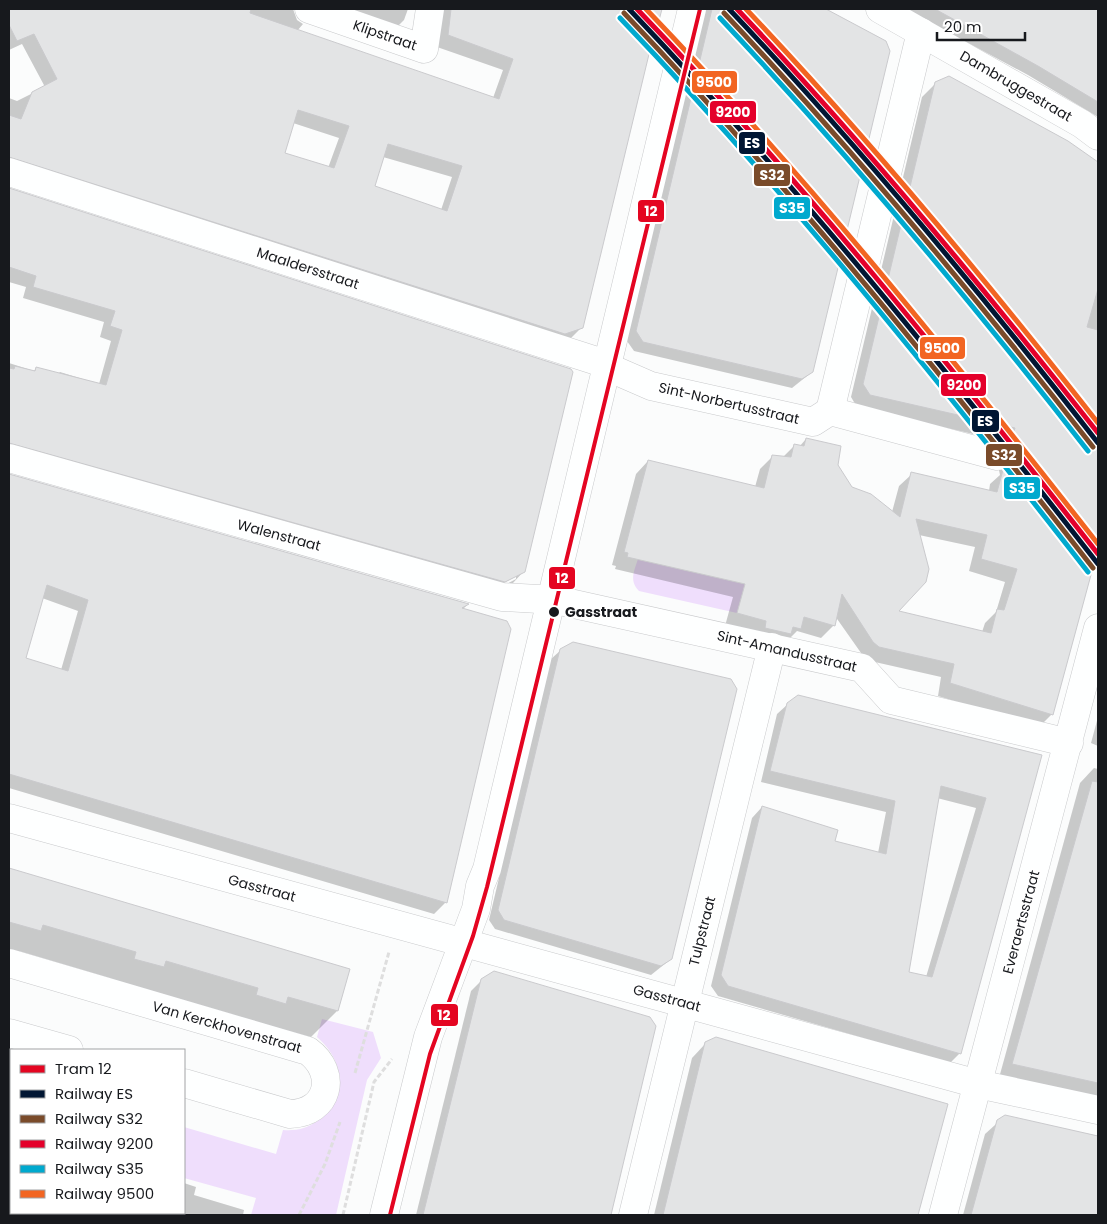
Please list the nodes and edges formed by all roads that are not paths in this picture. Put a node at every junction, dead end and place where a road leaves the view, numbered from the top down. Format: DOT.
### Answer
graph roads {
  1 [pos="308,9"];
  2 [pos="430,9"];
  3 [pos="692,9"];
  4 [pos="880,9"];
  5 [pos="921,32"];
  6 [pos="1098,136"];
  7 [pos="9,172"];
  8 [pos="606,366"];
  9 [pos="830,411"];
  10 [pos="997,456"];
  11 [pos="9,458"];
  12 [pos="551,599"];
  13 [pos="1098,628"];
  14 [pos="772,647"];
  15 [pos="1069,743"];
  16 [pos="9,818"];
  17 [pos="464,943"];
  18 [pos="9,962"];
  19 [pos="684,1003"];
  20 [pos="9,1033"];
  21 [pos="65,1049"];
  22 [pos="185,1083"];
  23 [pos="978,1084"];
  24 [pos="1098,1110"];
  25 [pos="384,1215"];
  26 [pos="633,1215"];
  27 [pos="943,1215"];
  1 -- 2 [label="street, Klipstraat"];
  3 -- 8 [label="street"];
  4 -- 5 [label="street, Dambruggestraat"];
  5 -- 6 [label="street, Dambruggestraat"];
  5 -- 9 [label="street"];
  7 -- 8 [label="street, Maaldersstraat"];
  8 -- 9 [label="street, Sint-Norbertusstraat"];
  8 -- 12 [label="street"];
  9 -- 10 [label="street"];
  11 -- 12 [label="street, Walenstraat"];
  12 -- 14 [label="street, Sint-Amandusstraat"];
  12 -- 17 [label="street"];
  13 -- 15 [label="street, Everaertsstraat"];
  14 -- 15 [label="street, Sint-Amandusstraat"];
  14 -- 19 [label="street, Tulpstraat"];
  15 -- 23 [label="street, Everaertsstraat"];
  16 -- 17 [label="street, Gasstraat"];
  17 -- 19 [label="street, Gasstraat"];
  17 -- 25 [label="street"];
  18 -- 22 [label="street, Van Kerckhovenstraat"];
  19 -- 23 [label="street, Gasstraat"];
  19 -- 26 [label="street, Tulpstraat"];
  20 -- 21 [label="street"];
  23 -- 24 [label="street, Gasstraat"];
  23 -- 27 [label="street, Everaertsstraat"];
}
